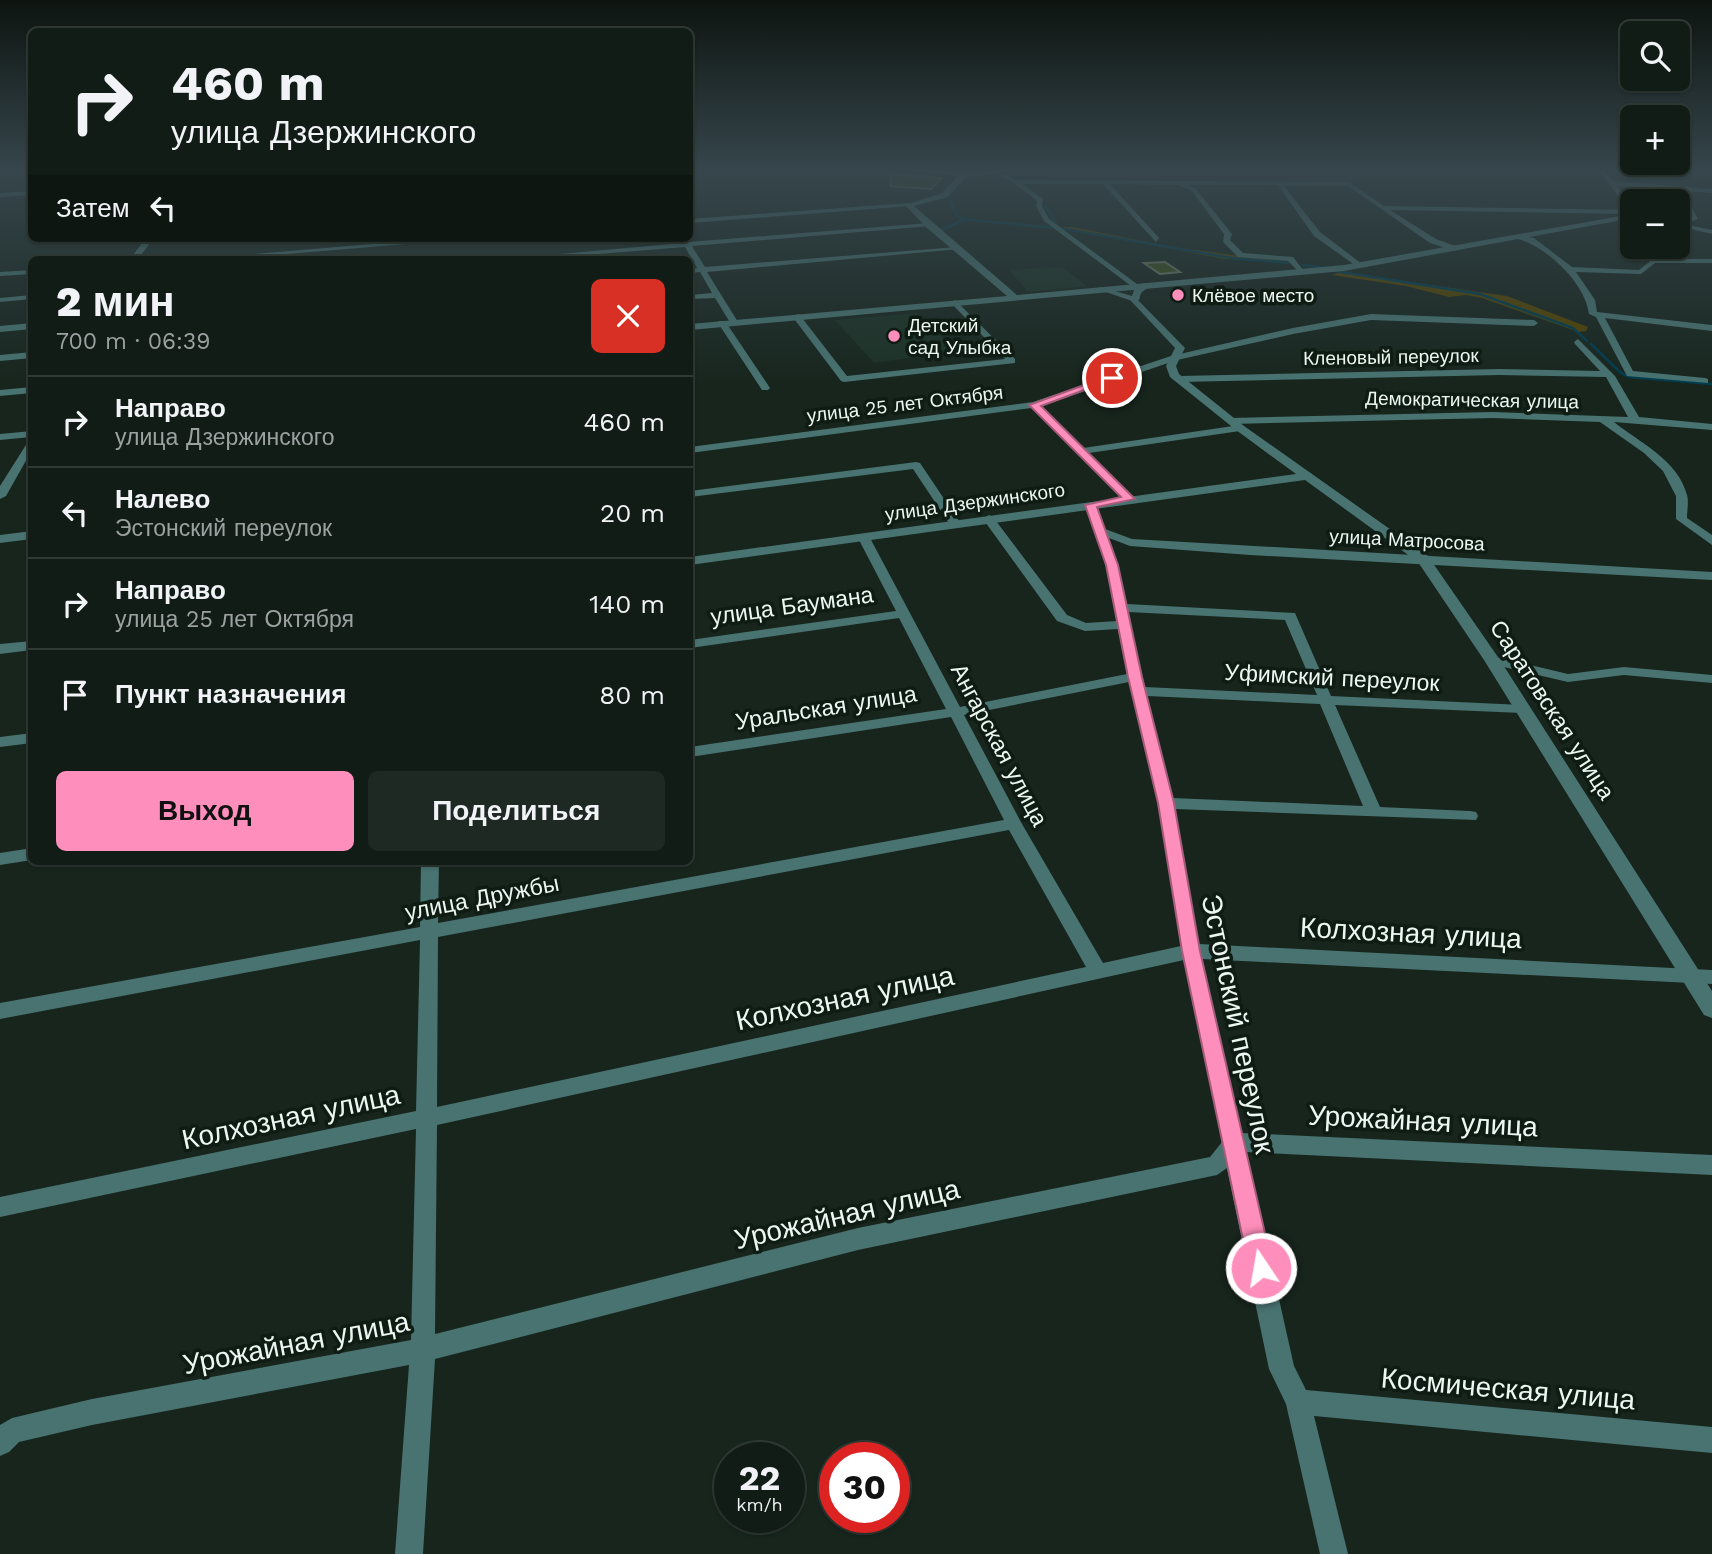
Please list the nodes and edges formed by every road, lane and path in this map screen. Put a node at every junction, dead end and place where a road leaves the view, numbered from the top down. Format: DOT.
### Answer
graph roads {
  1 [pos="946,241"];
  2 [pos="1073,241"];
  3 [pos="1227,241"];
  4 [pos="1326,241"];
  5 [pos="1432,241"];
  6 [pos="1502,241"];
  7 [pos="1532,241"];
  8 [pos="147,242"];
  9 [pos="433,242"];
  10 [pos="675,242"];
  11 [pos="686,242"];
  12 [pos="956,249"];
  13 [pos="1455,249"];
  14 [pos="136,256"];
  15 [pos="251,256"];
  16 [pos="538,256"];
  17 [pos="1712,261"];
  18 [pos="1359,266"];
  19 [pos="701,270"];
  20 [pos="1570,270"];
  21 [pos="693,271"];
  22 [pos="1300,271"];
  23 [pos="28,272"];
  24 [pos="0,274"];
  25 [pos="1147,285"];
  26 [pos="1134,286"];
  27 [pos="1101,289"];
  28 [pos="716,295"];
  29 [pos="28,297"];
  30 [pos="693,297"];
  31 [pos="1014,297"];
  32 [pos="0,300"];
  33 [pos="1135,300"];
  34 [pos="955,302"];
  35 [pos="1599,315"];
  36 [pos="796,316"];
  37 [pos="734,322"];
  38 [pos="722,323"];
  39 [pos="1534,323"];
  40 [pos="28,327"];
  41 [pos="693,327"];
  42 [pos="1712,328"];
  43 [pos="0,329"];
  44 [pos="1578,342"];
  45 [pos="28,355"];
  46 [pos="0,358"];
  47 [pos="1174,358"];
  48 [pos="1608,376"];
  49 [pos="1179,379"];
  50 [pos="1709,384"];
  51 [pos="765,388"];
  52 [pos="28,390"];
  53 [pos="0,393"];
  54 [pos="1034,405"];
  55 [pos="1602,419"];
  56 [pos="1635,420"];
  57 [pos="1235,424"];
  58 [pos="1712,427"];
  59 [pos="28,434"];
  60 [pos="0,437"];
  61 [pos="28,446"];
  62 [pos="693,450"];
  63 [pos="1082,451"];
  64 [pos="28,474"];
  65 [pos="1307,476"];
  66 [pos="6,477"];
  67 [pos="693,494"];
  68 [pos="0,496"];
  69 [pos="1129,499"];
  70 [pos="1091,505"];
  71 [pos="989,519"];
  72 [pos="955,524"];
  73 [pos="1102,532"];
  74 [pos="28,536"];
  75 [pos="864,538"];
  76 [pos="0,539"];
  77 [pos="1712,541"];
  78 [pos="1423,559"];
  79 [pos="693,561"];
  80 [pos="1712,576"];
  81 [pos="902,614"];
  82 [pos="1124,616"];
  83 [pos="693,644"];
  84 [pos="28,646"];
  85 [pos="0,649"];
  86 [pos="1492,660"];
  87 [pos="1712,680"];
  88 [pos="1137,684"];
  89 [pos="1329,702"];
  90 [pos="1522,709"];
  91 [pos="956,712"];
  92 [pos="28,738"];
  93 [pos="0,742"];
  94 [pos="693,752"];
  95 [pos="1166,803"];
  96 [pos="1374,812"];
  97 [pos="1470,816"];
  98 [pos="1014,824"];
  99 [pos="28,855"];
  100 [pos="0,859"];
  101 [pos="430,865"];
  102 [pos="430,933"];
  103 [pos="1191,951"];
  104 [pos="1099,972"];
  105 [pos="1692,976"];
  106 [pos="1712,976"];
  107 [pos="1712,1009"];
  108 [pos="0,1011"];
  109 [pos="426,1118"];
  110 [pos="1234,1142"];
  111 [pos="1712,1165"];
  112 [pos="0,1207"];
  113 [pos="423,1350"];
  114 [pos="1298,1402"];
  115 [pos="1712,1440"];
  116 [pos="0,1443"];
  117 [pos="409,1554"];
  118 [pos="1334,1554"];
  1 -- 12 [label="street"];
  2 -- 26 [label="street"];
  3 -- 22 [label="street"];
  4 -- 18 [label="street"];
  5 -- 13 [label="street"];
  6 -- 13 [label="street"];
  7 -- 20 [label="street"];
  8 -- 14 [label="street"];
  9 -- 15 [label="street"];
  10 -- 16 [label="street"];
  11 -- 19 [label="street"];
  12 -- 19 [label="street"];
  12 -- 31 [label="street"];
  13 -- 18 [label="street"];
  17 -- 20 [label="street"];
  18 -- 22 [label="street"];
  19 -- 21 [label="street"];
  19 -- 28 [label="street"];
  20 -- 35 [label="street"];
  22 -- 25 [label="street"];
  23 -- 24 [label="street"];
  25 -- 26 [label="street"];
  25 -- 33 [label="street"];
  26 -- 27 [label="street"];
  27 -- 31 [label="street"];
  27 -- 33 [label="street"];
  28 -- 30 [label="street"];
  28 -- 37 [label="street"];
  29 -- 32 [label="street"];
  31 -- 34 [label="street"];
  33 -- 47 [label="street"];
  34 -- 36 [label="street"];
  34 -- 36 [label="street"];
  35 -- 42 [label="street"];
  35 -- 50 [label="street"];
  36 -- 37 [label="street"];
  37 -- 38 [label="street"];
  38 -- 41 [label="street"];
  38 -- 51 [label="street"];
  39 -- 47 [label="street, улица 25 лет Октября"];
  40 -- 43 [label="street"];
  44 -- 48 [label="street"];
  45 -- 46 [label="street"];
  47 -- 49 [label="street"];
  47 -- 54 [label="street, улица 25 лет Октября"];
  48 -- 49 [label="street, Кленовый переулок"];
  48 -- 50 [label="street, Кленовый переулок"];
  48 -- 56 [label="street"];
  49 -- 57 [label="street, Саратовская улица"];
  52 -- 53 [label="street"];
  54 -- 62 [label="street, улица 25 лет Октября"];
  54 -- 63 [label="street"];
  55 -- 56 [label="street, Демократическая улица"];
  55 -- 57 [label="street, Демократическая улица"];
  55 -- 77 [label="street"];
  56 -- 58 [label="street, Демократическая улица"];
  57 -- 63 [label="street, Демократическая улица"];
  57 -- 65 [label="street, Саратовская улица"];
  59 -- 60 [label="street"];
  61 -- 66 [label="street"];
  63 -- 69 [label="street"];
  64 -- 66 [label="street"];
  65 -- 69 [label="street, улица Дзержинского"];
  65 -- 78 [label="street, Саратовская улица"];
  66 -- 68 [label="street"];
  67 -- 72 [label="street"];
  69 -- 70 [label="street, улица Дзержинского"];
  70 -- 71 [label="street, улица Дзержинского"];
  70 -- 73 [label="street, Эстонский переулок"];
  71 -- 72 [label="street, улица Дзержинского"];
  71 -- 82 [label="street"];
  72 -- 75 [label="street, улица Дзержинского"];
  73 -- 78 [label="street, улица Матросова"];
  73 -- 82 [label="street, Эстонский переулок"];
  74 -- 76 [label="street"];
  75 -- 79 [label="street, улица Дзержинского"];
  75 -- 81 [label="street, Ангарская улица"];
  78 -- 80 [label="street, улица Матросова"];
  78 -- 86 [label="street, Саратовская улица"];
  81 -- 83 [label="street, улица Баумана"];
  81 -- 91 [label="street, Ангарская улица"];
  82 -- 88 [label="street, Эстонский переулок"];
  82 -- 89 [label="street"];
  84 -- 85 [label="street"];
  86 -- 87 [label="street"];
  86 -- 90 [label="street, Саратовская улица"];
  88 -- 89 [label="street, Уфимский переулок"];
  88 -- 91 [label="street, Уральская улица"];
  88 -- 95 [label="street, Эстонский переулок"];
  89 -- 90 [label="street, Уфимский переулок"];
  89 -- 96 [label="street"];
  90 -- 105 [label="street, Саратовская улица"];
  91 -- 94 [label="street, Уральская улица"];
  91 -- 98 [label="street, Ангарская улица"];
  92 -- 93 [label="street"];
  95 -- 96 [label="street"];
  95 -- 103 [label="street, Эстонский переулок"];
  96 -- 97 [label="street"];
  98 -- 102 [label="street, улица Дружбы"];
  98 -- 104 [label="street, Ангарская улица"];
  99 -- 100 [label="street"];
  101 -- 102 [label="street"];
  102 -- 108 [label="street, улица Дружбы"];
  102 -- 109 [label="street"];
  103 -- 104 [label="street, Колхозная улица"];
  103 -- 105 [label="street, Колхозная улица"];
  103 -- 110 [label="street, Эстонский переулок"];
  104 -- 109 [label="street, Колхозная улица"];
  105 -- 106 [label="street, Колхозная улица"];
  105 -- 107 [label="street, Саратовская улица"];
  109 -- 112 [label="street, Колхозная улица"];
  109 -- 113 [label="street"];
  110 -- 111 [label="street, Урожайная улица"];
  110 -- 113 [label="street, Урожайная улица"];
  110 -- 114 [label="street, Эстонский переулок"];
  113 -- 116 [label="street, Урожайная улица"];
  113 -- 117 [label="street"];
  114 -- 115 [label="street, Космическая улица"];
  114 -- 118 [label="street, Эстонский переулок"];
}
